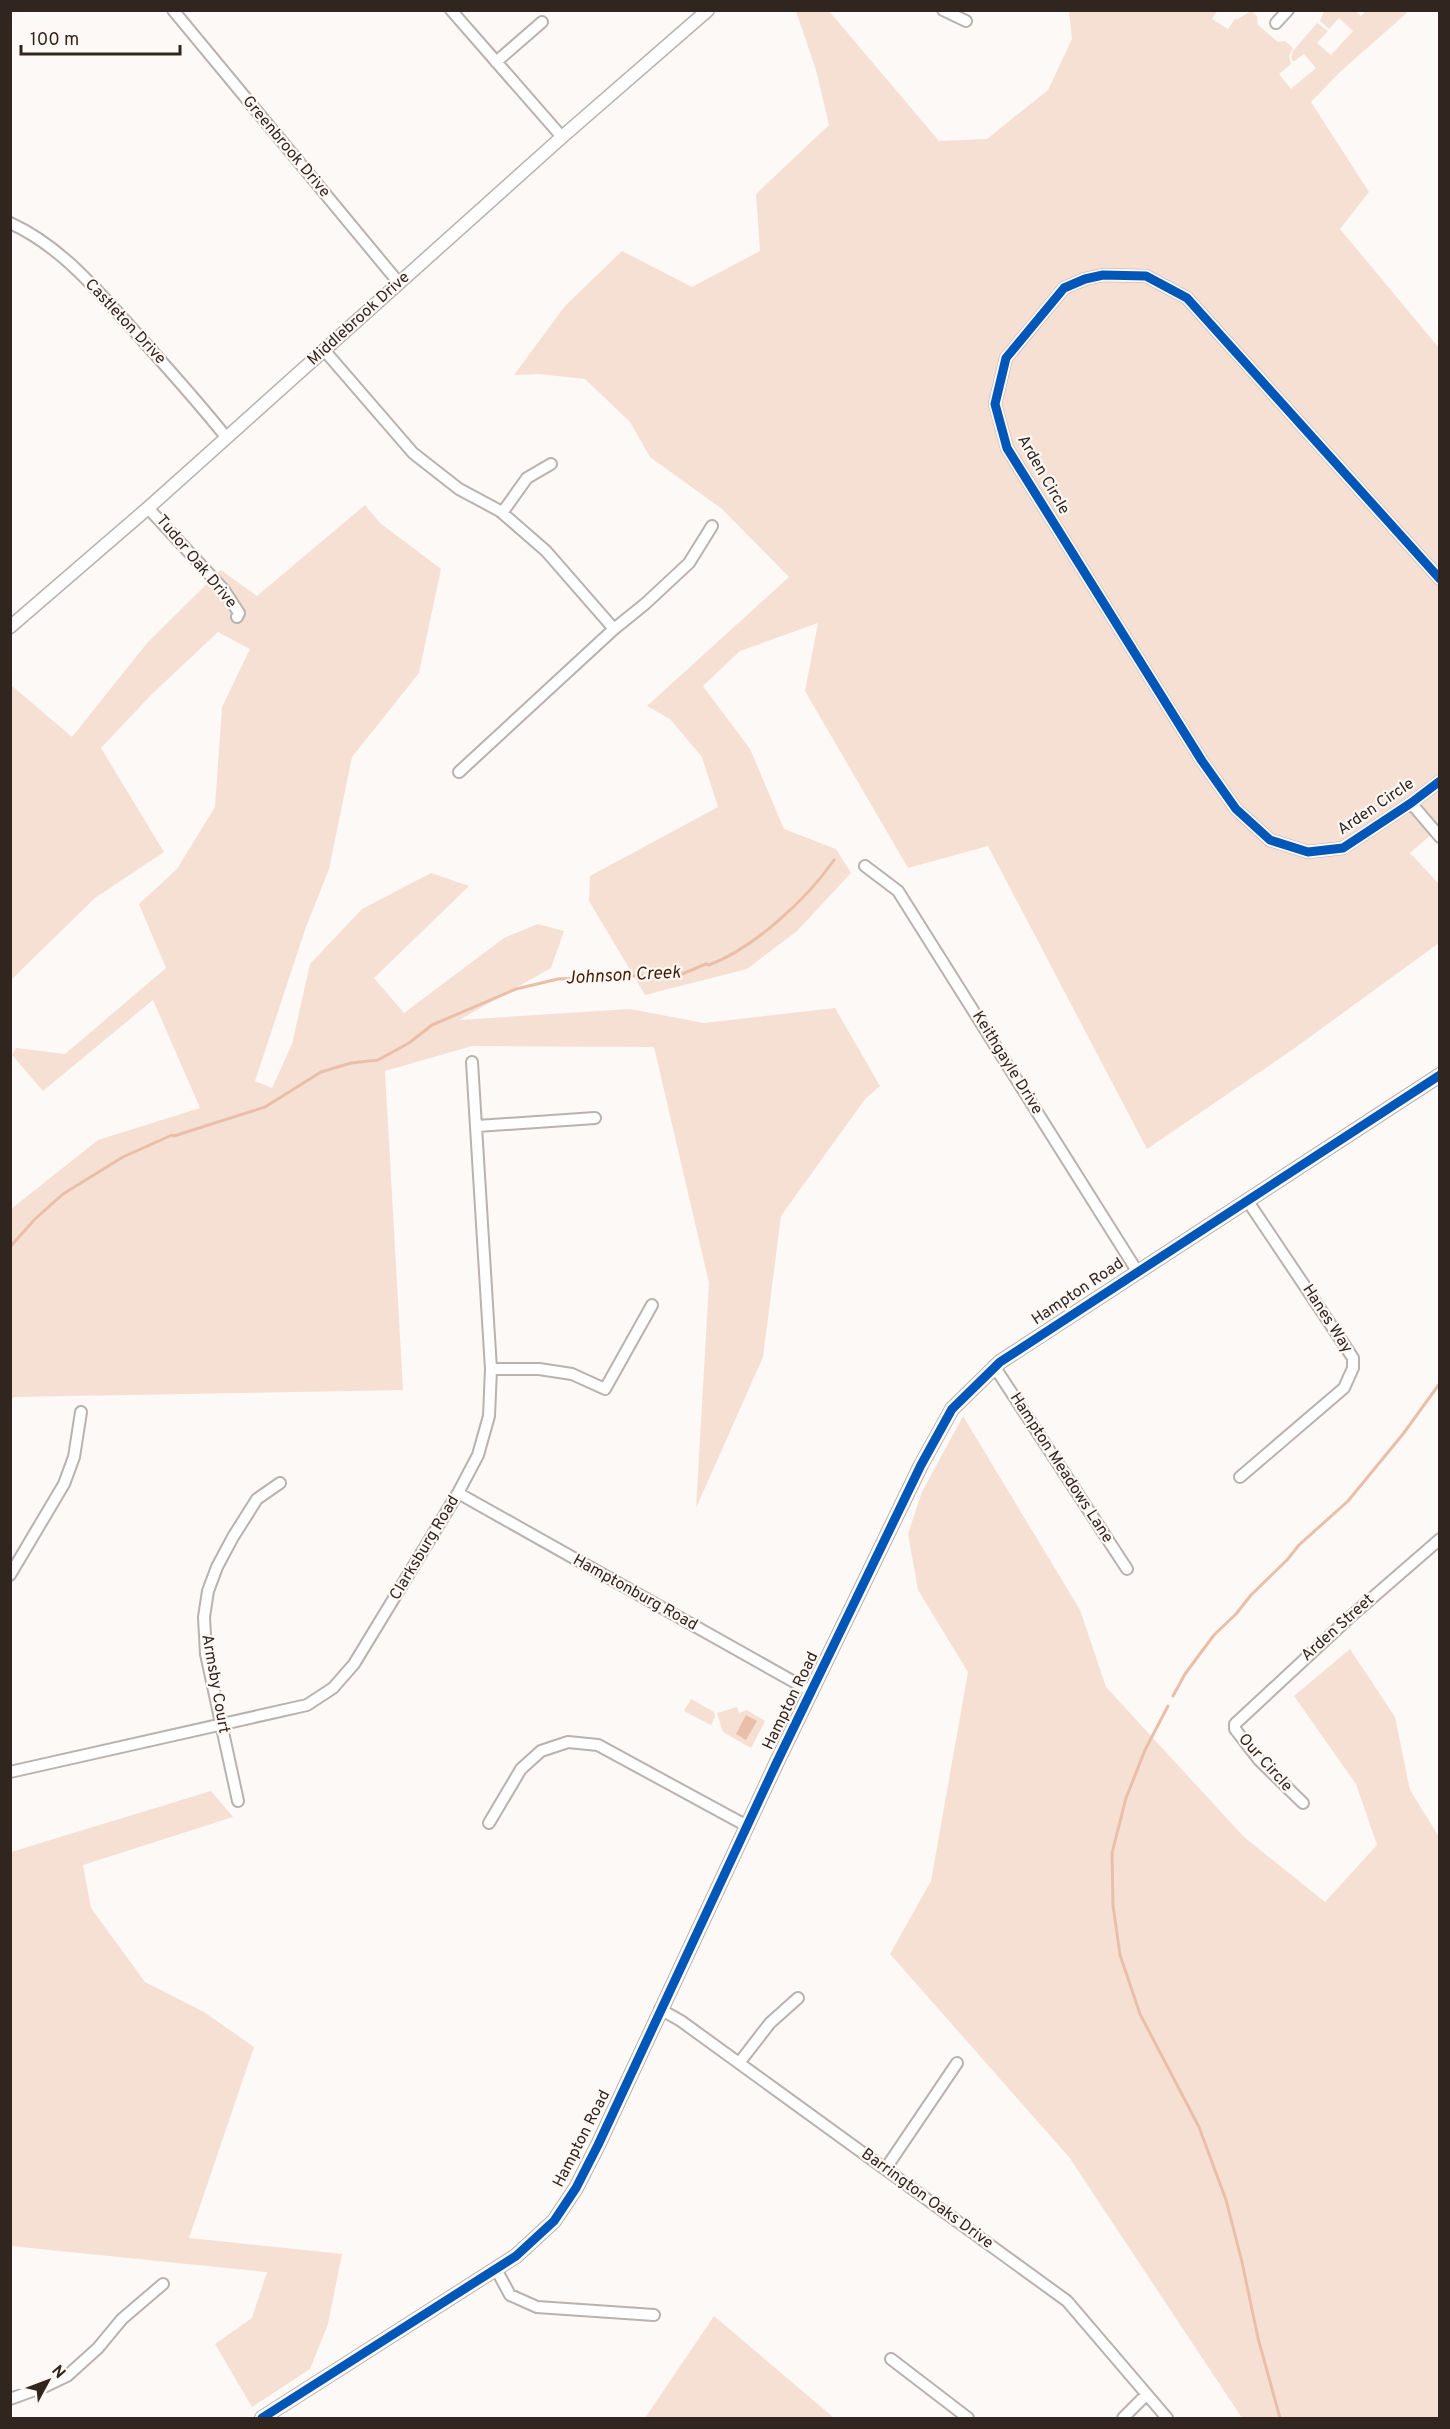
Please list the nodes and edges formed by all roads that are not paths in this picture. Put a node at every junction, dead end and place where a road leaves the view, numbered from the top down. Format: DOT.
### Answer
graph roads {
  1 [pos="452,10"];
  2 [pos="708,10"];
  3 [pos="943,10"];
  4 [pos="1288,10"];
  5 [pos="177,12"];
  6 [pos="966,21"];
  7 [pos="542,22"];
  8 [pos="1276,23"];
  9 [pos="496,62"];
  10 [pos="562,137"];
  11 [pos="10,223"];
  12 [pos="399,283"];
  13 [pos="324,350"];
  14 [pos="226,437"];
  15 [pos="551,464"];
  16 [pos="148,508"];
  17 [pos="502,513"];
  18 [pos="712,526"];
  19 [pos="1440,579"];
  20 [pos="237,617"];
  21 [pos="10,627"];
  22 [pos="614,629"];
  23 [pos="459,771"];
  24 [pos="1440,781"];
  25 [pos="1411,803"];
  26 [pos="1440,837"];
  27 [pos="865,866"];
  28 [pos="472,1062"];
  29 [pos="1440,1075"];
  30 [pos="595,1119"];
  31 [pos="477,1126"];
  32 [pos="1247,1200"];
  33 [pos="1137,1271"];
  34 [pos="652,1305"];
  35 [pos="994,1366"];
  36 [pos="491,1369"];
  37 [pos="81,1412"];
  38 [pos="1240,1477"];
  39 [pos="280,1483"];
  40 [pos="458,1493"];
  41 [pos="1440,1539"];
  42 [pos="1128,1569"];
  43 [pos="12,1570"];
  44 [pos="812,1692"];
  45 [pos="1238,1720"];
  46 [pos="221,1724"];
  47 [pos="10,1772"];
  48 [pos="238,1801"];
  49 [pos="1303,1803"];
  50 [pos="489,1823"];
  51 [pos="747,1826"];
  52 [pos="798,1998"];
  53 [pos="660,2009"];
  54 [pos="739,2063"];
  55 [pos="957,2063"];
  56 [pos="886,2168"];
  57 [pos="496,2269"];
  58 [pos="164,2284"];
  59 [pos="654,2315"];
  60 [pos="891,2360"];
  61 [pos="1146,2395"];
  62 [pos="10,2399"];
  63 [pos="262,2418"];
  64 [pos="968,2418"];
  65 [pos="1123,2418"];
  66 [pos="1167,2418"];
  1 -- 9 [label="street"];
  2 -- 10 [label="street, Middlebrook Drive"];
  3 -- 6 [label="street"];
  4 -- 8 [label="street"];
  5 -- 12 [label="street, Greenbrook Drive"];
  7 -- 9 [label="street"];
  9 -- 10 [label="street"];
  10 -- 12 [label="street, Middlebrook Drive"];
  11 -- 14 [label="street, Castleton Drive"];
  12 -- 13 [label="street, Middlebrook Drive"];
  13 -- 14 [label="street, Middlebrook Drive"];
  13 -- 17 [label="street"];
  14 -- 16 [label="street, Middlebrook Drive"];
  15 -- 17 [label="street"];
  16 -- 20 [label="street, Tudor Oak Drive"];
  16 -- 21 [label="street, Middlebrook Drive"];
  17 -- 22 [label="street"];
  18 -- 22 [label="street"];
  19 -- 25 [label="street, Arden Circle"];
  22 -- 23 [label="street"];
  24 -- 25 [label="street, Arden Circle"];
  25 -- 26 [label="street, Arden Circle"];
  27 -- 33 [label="street, Keithgayle Drive"];
  28 -- 31 [label="street, Clarksburg Road"];
  29 -- 32 [label="main road, Hampton Road"];
  30 -- 31 [label="street"];
  31 -- 36 [label="street, Clarksburg Road"];
  32 -- 33 [label="main road, Hampton Road"];
  32 -- 38 [label="street, Hanes Way"];
  33 -- 35 [label="main road, Hampton Road"];
  34 -- 36 [label="street"];
  35 -- 42 [label="street, Hampton Meadows Lane"];
  35 -- 44 [label="main road, Hampton Road"];
  36 -- 40 [label="street, Clarksburg Road"];
  37 -- 43 [label="street"];
  39 -- 46 [label="street, Armsby Court"];
  40 -- 44 [label="street, Hamptonburg Road"];
  40 -- 46 [label="street, Clarksburg Road"];
  41 -- 45 [label="street, Arden Street"];
  44 -- 51 [label="main road, Hampton Road"];
  45 -- 49 [label="street, Our Circle"];
  46 -- 47 [label="street, Clarksburg Road"];
  46 -- 48 [label="street, Armsby Court"];
  50 -- 51 [label="street"];
  51 -- 53 [label="main road, Hampton Road"];
  52 -- 54 [label="street"];
  53 -- 54 [label="street, Barrington Oaks Drive"];
  53 -- 57 [label="main road, Hampton Road"];
  54 -- 56 [label="street, Barrington Oaks Drive"];
  55 -- 56 [label="street"];
  56 -- 61 [label="street, Barrington Oaks Drive"];
  57 -- 59 [label="street"];
  57 -- 63 [label="main road, Hampton Road"];
  58 -- 62 [label="street"];
  60 -- 64 [label="street"];
  61 -- 65 [label="street"];
  61 -- 66 [label="street, Barrington Oaks Drive"];
}
